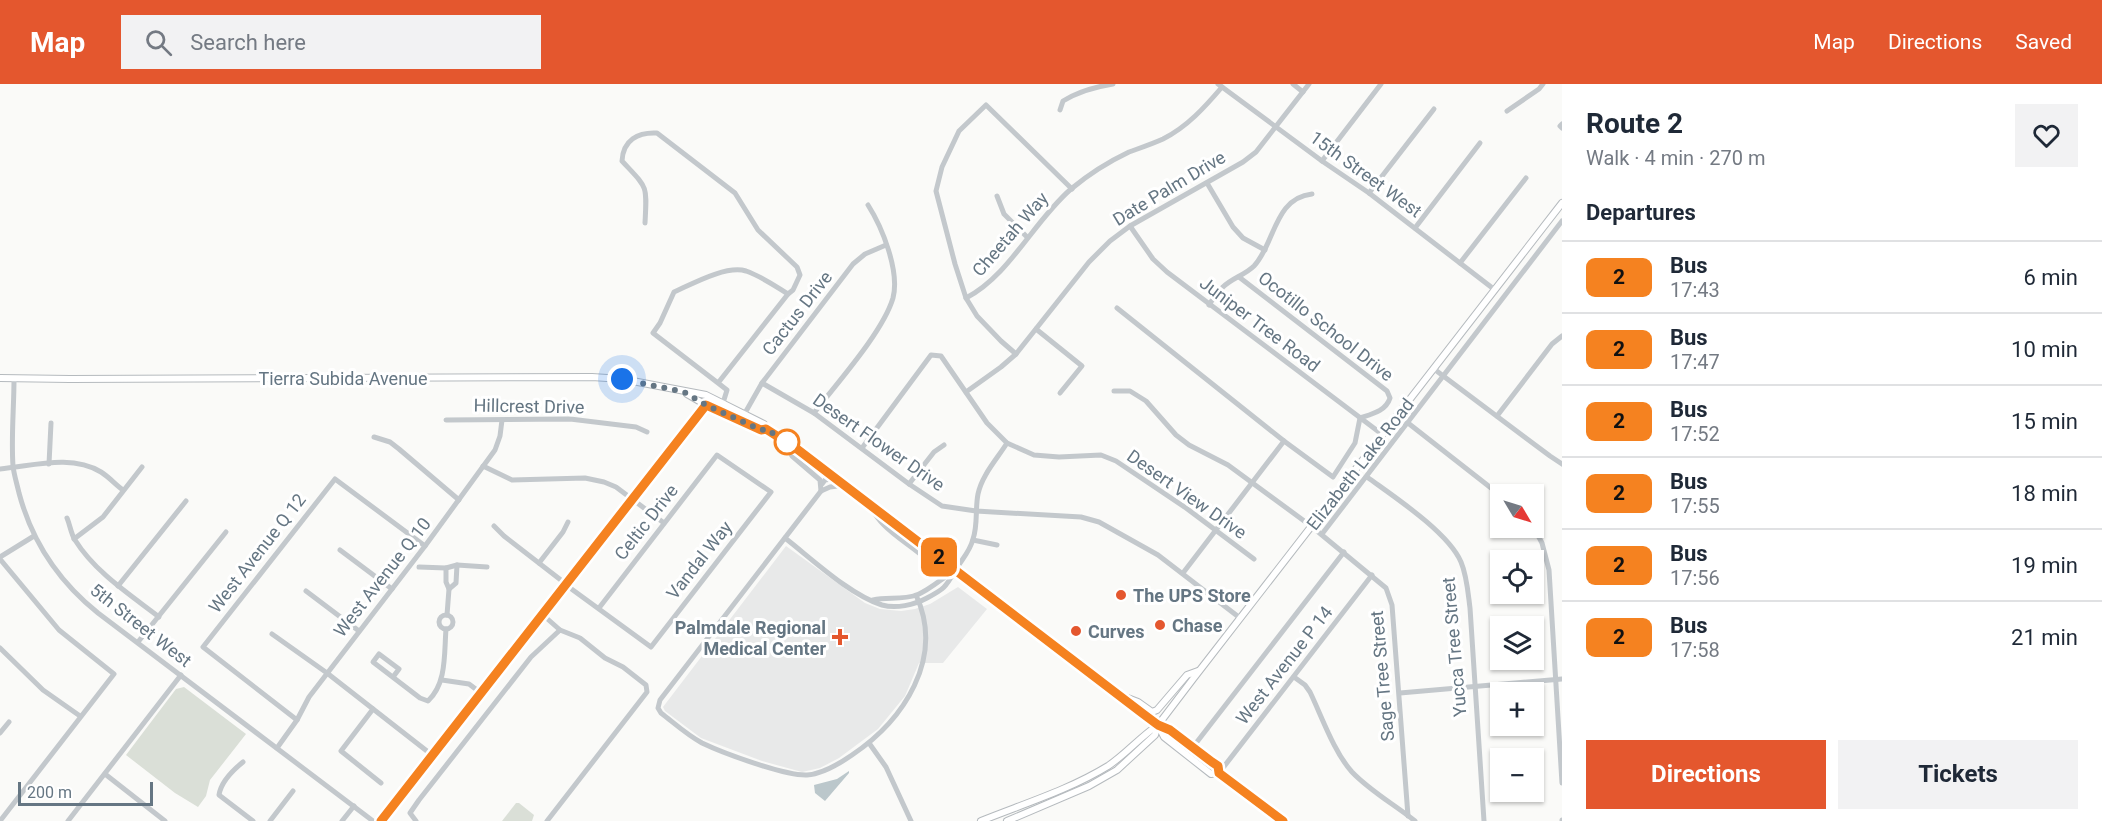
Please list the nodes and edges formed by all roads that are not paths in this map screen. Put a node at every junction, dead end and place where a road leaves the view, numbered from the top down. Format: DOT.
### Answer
graph roads {
  1 [pos="1113,84"];
  2 [pos="1293,84"];
  3 [pos="1309,84"];
  4 [pos="1381,84"];
  5 [pos="1543,84"];
  6 [pos="1091,86"];
  7 [pos="1220,86"];
  8 [pos="1303,92"];
  9 [pos="1434,109"];
  10 [pos="1060,110"];
  11 [pos="1508,111"];
  12 [pos="1276,126"];
  13 [pos="1480,143"];
  14 [pos="1322,161"];
  15 [pos="1526,178"];
  16 [pos="1208,183"];
  17 [pos="1072,189"];
  18 [pos="1369,193"];
  19 [pos="1312,194"];
  20 [pos="997,196"];
  21 [pos="1562,203"];
  22 [pos="867,206"];
  23 [pos="1562,221"];
  24 [pos="645,223"];
  25 [pos="1130,226"];
  26 [pos="1415,228"];
  27 [pos="1028,237"];
  28 [pos="886,245"];
  29 [pos="1265,250"];
  30 [pos="1460,263"];
  31 [pos="1239,277"];
  32 [pos="1495,290"];
  33 [pos="788,294"];
  34 [pos="966,298"];
  35 [pos="1209,305"];
  36 [pos="1117,308"];
  37 [pos="1036,329"];
  38 [pos="1562,336"];
  39 [pos="1016,354"];
  40 [pos="1434,369"];
  41 [pos="1444,376"];
  42 [pos="0,378"];
  43 [pos="14,379"];
  44 [pos="718,383"];
  45 [pos="762,383"];
  46 [pos="1114,391"];
  47 [pos="684,392"];
  48 [pos="966,392"];
  49 [pos="1060,393"];
  50 [pos="713,398"];
  51 [pos="723,403"];
  52 [pos="706,405"];
  53 [pos="814,412"];
  54 [pos="745,413"];
  55 [pos="1497,416"];
  56 [pos="1360,418"];
  57 [pos="446,420"];
  58 [pos="502,420"];
  59 [pos="51,423"];
  60 [pos="1408,423"];
  61 [pos="766,429"];
  62 [pos="647,432"];
  63 [pos="1383,435"];
  64 [pos="374,437"];
  65 [pos="782,439"];
  66 [pos="1284,441"];
  67 [pos="1008,443"];
  68 [pos="944,445"];
  69 [pos="862,448"];
  70 [pos="49,464"];
  71 [pos="1562,464"];
  72 [pos="483,466"];
  73 [pos="142,467"];
  74 [pos="13,468"];
  75 [pos="0,469"];
  76 [pos="1367,477"];
  77 [pos="837,478"];
  78 [pos="1252,483"];
  79 [pos="822,484"];
  80 [pos="909,484"];
  81 [pos="845,485"];
  82 [pos="1490,487"];
  83 [pos="123,490"];
  84 [pos="821,491"];
  85 [pos="771,492"];
  86 [pos="459,500"];
  87 [pos="633,500"];
  88 [pos="186,501"];
  89 [pos="866,501"];
  90 [pos="976,511"];
  91 [pos="67,518"];
  92 [pos="568,522"];
  93 [pos="664,523"];
  94 [pos="494,526"];
  95 [pos="1311,526"];
  96 [pos="1216,530"];
  97 [pos="226,532"];
  98 [pos="1322,534"];
  99 [pos="34,536"];
  100 [pos="785,538"];
  101 [pos="1539,538"];
  102 [pos="74,539"];
  103 [pos="973,540"];
  104 [pos="997,545"];
  105 [pos="425,546"];
  106 [pos="340,550"];
  107 [pos="1344,552"];
  108 [pos="0,558"];
  109 [pos="1254,559"];
  110 [pos="539,563"];
  111 [pos="457,565"];
  112 [pos="419,567"];
  113 [pos="487,567"];
  114 [pos="446,568"];
  115 [pos="955,570"];
  116 [pos="1183,573"];
  117 [pos="1372,575"];
  118 [pos="942,578"];
  119 [pos="566,585"];
  120 [pos="118,586"];
  121 [pos="392,589"];
  122 [pos="449,589"];
  123 [pos="306,591"];
  124 [pos="916,595"];
  125 [pos="873,600"];
  126 [pos="919,602"];
  127 [pos="599,608"];
  128 [pos="447,615"];
  129 [pos="543,615"];
  130 [pos="159,617"];
  131 [pos="1240,618"];
  132 [pos="446,629"];
  133 [pos="560,630"];
  134 [pos="359,631"];
  135 [pos="272,634"];
  136 [pos="138,642"];
  137 [pos="0,648"];
  138 [pos="1199,671"];
  139 [pos="327,673"];
  140 [pos="181,675"];
  141 [pos="393,677"];
  142 [pos="1294,677"];
  143 [pos="1559,679"];
  144 [pos="442,680"];
  145 [pos="1474,686"];
  146 [pos="481,693"];
  147 [pos="1400,693"];
  148 [pos="1117,694"];
  149 [pos="373,709"];
  150 [pos="80,716"];
  151 [pos="297,720"];
  152 [pos="9,722"];
  153 [pos="1158,725"];
  154 [pos="0,734"];
  155 [pos="868,743"];
  156 [pos="1193,747"];
  157 [pos="277,748"];
  158 [pos="432,755"];
  159 [pos="243,762"];
  160 [pos="1219,773"];
  161 [pos="105,774"];
  162 [pos="1084,778"];
  163 [pos="381,783"];
  164 [pos="1562,783"];
  165 [pos="1089,786"];
  166 [pos="293,791"];
  167 [pos="354,806"];
  168 [pos="1408,816"];
  169 [pos="0,821"];
  170 [pos="68,821"];
  171 [pos="165,821"];
  172 [pos="253,821"];
  173 [pos="270,821"];
  174 [pos="342,821"];
  175 [pos="373,821"];
  176 [pos="381,821"];
  177 [pos="416,821"];
  178 [pos="547,821"];
  179 [pos="910,821"];
  180 [pos="981,821"];
  181 [pos="1007,821"];
  182 [pos="1283,821"];
  183 [pos="1415,821"];
  184 [pos="1484,821"];
  1 -- 6 [label="street"];
  2 -- 8 [label="street"];
  3 -- 8 [label="street, Date Palm Drive"];
  4 -- 14 [label="street"];
  5 -- 11 [label="street"];
  6 -- 10 [label="street"];
  7 -- 12 [label="street, 15th Street West"];
  7 -- 17 [label="street, Cheetah Way"];
  8 -- 12 [label="street, Date Palm Drive"];
  9 -- 18 [label="street"];
  12 -- 14 [label="street, 15th Street West"];
  12 -- 16 [label="street, Date Palm Drive"];
  13 -- 26 [label="street"];
  14 -- 18 [label="street, 15th Street West"];
  15 -- 30 [label="street"];
  16 -- 25 [label="street, Date Palm Drive"];
  16 -- 29 [label="street"];
  17 -- 27 [label="street, Cheetah Way"];
  17 -- 34 [label="street"];
  18 -- 26 [label="street, 15th Street West"];
  19 -- 29 [label="street"];
  20 -- 27 [label="street"];
  21 -- 32 [label="main road, Elizabeth Lake Road"];
  22 -- 28 [label="street"];
  23 -- 41 [label="street"];
  24 -- 33 [label="street"];
  25 -- 35 [label="street, Juniper Tree Road"];
  25 -- 37 [label="street, Date Palm Drive"];
  26 -- 30 [label="street, 15th Street West"];
  27 -- 34 [label="street, Cheetah Way"];
  28 -- 45 [label="street, Cactus Drive"];
  28 -- 53 [label="street"];
  29 -- 31 [label="street"];
  30 -- 32 [label="street, 15th Street West"];
  31 -- 35 [label="street"];
  31 -- 56 [label="street, Ocotillo School Drive"];
  32 -- 40 [label="main road, Elizabeth Lake Road"];
  33 -- 44 [label="street"];
  33 -- 44 [label="street"];
  34 -- 39 [label="street"];
  35 -- 56 [label="street, Juniper Tree Road"];
  36 -- 66 [label="street"];
  37 -- 39 [label="street, Date Palm Drive"];
  37 -- 49 [label="street"];
  38 -- 55 [label="street"];
  39 -- 48 [label="street, Date Palm Drive"];
  40 -- 41 [label="street"];
  40 -- 63 [label="main road, Elizabeth Lake Road"];
  41 -- 55 [label="street"];
  41 -- 60 [label="street"];
  42 -- 43 [label="main road, Tierra Subida Avenue"];
  43 -- 47 [label="main road, Tierra Subida Avenue"];
  43 -- 74 [label="street, 5th Street West"];
  44 -- 51 [label="street"];
  45 -- 53 [label="street, Desert Flower Drive"];
  45 -- 54 [label="street, Cactus Drive"];
  46 -- 78 [label="street, Sage Tree Street"];
  47 -- 50 [label="main road, Tierra Subida Avenue"];
  47 -- 52 [label="main road, Tierra Subida Avenue"];
  48 -- 67 [label="street, Desert View Drive"];
  48 -- 69 [label="street, Desert View Drive"];
  50 -- 51 [label="main road, Tierra Subida Avenue"];
  50 -- 52 [label="street"];
  51 -- 54 [label="main road, Tierra Subida Avenue"];
  52 -- 61 [label="main road, Tierra Subida Avenue"];
  52 -- 87 [label="street"];
  53 -- 69 [label="street, Desert Flower Drive"];
  54 -- 61 [label="main road, Tierra Subida Avenue"];
  55 -- 71 [label="street"];
  56 -- 63 [label="street, Juniper Tree Road"];
  56 -- 66 [label="street"];
  57 -- 58 [label="street, Hillcrest Drive"];
  58 -- 62 [label="street, Hillcrest Drive"];
  58 -- 72 [label="street, West Avenue Q 10"];
  59 -- 70 [label="street"];
  60 -- 76 [label="street"];
  60 -- 82 [label="street"];
  61 -- 65 [label="main road, Tierra Subida Avenue"];
  63 -- 95 [label="main road, Elizabeth Lake Road"];
  64 -- 86 [label="street"];
  65 -- 77 [label="main road, Tierra Subida Avenue"];
  65 -- 79 [label="street"];
  66 -- 78 [label="street"];
  67 -- 90 [label="street"];
  67 -- 96 [label="street, Desert View Drive"];
  68 -- 80 [label="street"];
  69 -- 80 [label="street, Desert Flower Drive"];
  70 -- 74 [label="street"];
  70 -- 83 [label="street"];
  72 -- 86 [label="street, West Avenue Q 10"];
  72 -- 87 [label="street"];
  73 -- 83 [label="street"];
  74 -- 75 [label="street"];
  74 -- 99 [label="street, 5th Street West"];
  76 -- 98 [label="street"];
  76 -- 145 [label="street, Yucca Tree Street"];
  77 -- 79 [label="street"];
  77 -- 81 [label="main road, Tierra Subida Avenue"];
  78 -- 95 [label="street, Sage Tree Street"];
  78 -- 96 [label="street"];
  79 -- 84 [label="street"];
  80 -- 90 [label="street, Desert Flower Drive"];
  81 -- 84 [label="street"];
  81 -- 89 [label="main road, Tierra Subida Avenue"];
  83 -- 102 [label="street"];
  84 -- 100 [label="street"];
  85 -- 93 [label="street, Celtic Drive"];
  85 -- 127 [label="street, Vandal Way"];
  86 -- 105 [label="street, West Avenue Q 10"];
  87 -- 93 [label="street"];
  87 -- 119 [label="street"];
  88 -- 120 [label="street"];
  89 -- 115 [label="main road, Tierra Subida Avenue"];
  89 -- 118 [label="street"];
  90 -- 103 [label="street"];
  90 -- 116 [label="street, Desert Flower Drive"];
  91 -- 102 [label="street"];
  92 -- 110 [label="street"];
  93 -- 127 [label="street, Celtic Drive"];
  94 -- 110 [label="street"];
  95 -- 98 [label="street, Sage Tree Street"];
  95 -- 131 [label="main road, Elizabeth Lake Road"];
  96 -- 109 [label="street, Desert View Drive"];
  96 -- 116 [label="street"];
  97 -- 130 [label="street"];
  98 -- 107 [label="street, Sage Tree Street"];
  99 -- 108 [label="street"];
  99 -- 136 [label="street, 5th Street West"];
  100 -- 125 [label="street"];
  100 -- 155 [label="street"];
  101 -- 143 [label="street"];
  102 -- 120 [label="street"];
  103 -- 104 [label="street"];
  103 -- 115 [label="street"];
  105 -- 121 [label="street, West Avenue Q 10"];
  105 -- 151 [label="street, West Avenue Q 12"];
  106 -- 121 [label="street"];
  107 -- 117 [label="street, Sage Tree Street"];
  107 -- 156 [label="street, West Avenue P 14"];
  108 -- 150 [label="street"];
  110 -- 119 [label="street"];
  111 -- 113 [label="street"];
  111 -- 114 [label="street"];
  111 -- 122 [label="street"];
  112 -- 114 [label="street"];
  114 -- 122 [label="street"];
  115 -- 118 [label="street"];
  115 -- 126 [label="street"];
  115 -- 148 [label="main road, Tierra Subida Avenue"];
  116 -- 131 [label="street, Desert Flower Drive"];
  117 -- 142 [label="street, West Avenue P 14"];
  117 -- 147 [label="street, Sage Tree Street"];
  118 -- 124 [label="street"];
  119 -- 127 [label="street"];
  119 -- 129 [label="street"];
  120 -- 130 [label="street"];
  121 -- 134 [label="street, West Avenue Q 10"];
  122 -- 128 [label="street"];
  123 -- 134 [label="street"];
  124 -- 125 [label="street"];
  124 -- 126 [label="street"];
  125 -- 126 [label="street"];
  126 -- 155 [label="street"];
  128 -- 132 [label="street"];
  128 -- 132 [label="street"];
  129 -- 133 [label="street"];
  129 -- 146 [label="street"];
  130 -- 136 [label="street"];
  131 -- 138 [label="main road, Elizabeth Lake Road"];
  132 -- 144 [label="street"];
  133 -- 177 [label="street"];
  133 -- 178 [label="street"];
  134 -- 139 [label="street, West Avenue Q 10"];
  135 -- 139 [label="street"];
  136 -- 140 [label="street, 5th Street West"];
  137 -- 150 [label="street"];
  138 -- 148 [label="main road"];
  138 -- 153 [label="main road, Elizabeth Lake Road"];
  139 -- 149 [label="street"];
  139 -- 151 [label="street, West Avenue Q 10"];
  140 -- 157 [label="street, 5th Street West"];
  140 -- 161 [label="street"];
  141 -- 141 [label="street"];
  141 -- 144 [label="street"];
  142 -- 160 [label="street, West Avenue P 14"];
  142 -- 168 [label="street"];
  143 -- 145 [label="street"];
  143 -- 164 [label="street"];
  144 -- 146 [label="street"];
  145 -- 147 [label="street"];
  145 -- 184 [label="street, Yucca Tree Street"];
  146 -- 158 [label="street"];
  147 -- 168 [label="street, Sage Tree Street"];
  148 -- 153 [label="main road, Tierra Subida Avenue"];
  149 -- 158 [label="street"];
  149 -- 163 [label="street"];
  150 -- 169 [label="street"];
  151 -- 157 [label="street, West Avenue Q 10"];
  152 -- 154 [label="street"];
  153 -- 156 [label="main road"];
  153 -- 160 [label="main road"];
  153 -- 162 [label="main road"];
  153 -- 165 [label="main road"];
  155 -- 179 [label="street"];
  156 -- 160 [label="main road"];
  157 -- 167 [label="street, 5th Street West"];
  158 -- 176 [label="street"];
  159 -- 172 [label="street"];
  160 -- 182 [label="main road"];
  161 -- 170 [label="street"];
  161 -- 171 [label="street"];
  162 -- 165 [label="main road"];
  162 -- 180 [label="main road"];
  165 -- 181 [label="main road"];
  166 -- 173 [label="street"];
  167 -- 174 [label="street"];
  167 -- 175 [label="street, 5th Street West"];
  168 -- 183 [label="street"];
}
